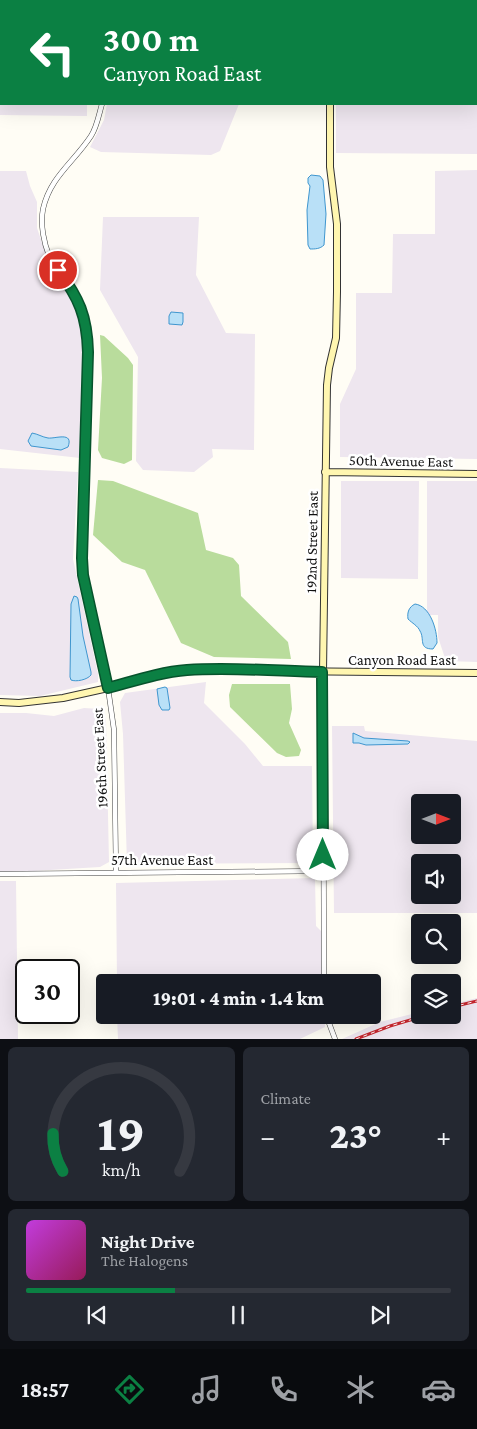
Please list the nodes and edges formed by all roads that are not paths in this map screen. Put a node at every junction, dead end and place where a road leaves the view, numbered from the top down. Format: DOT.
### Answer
graph roads {
  1 [pos="102,105"];
  2 [pos="330,105"];
  3 [pos="325,472"];
  4 [pos="477,474"];
  5 [pos="322,672"];
  6 [pos="477,673"];
  7 [pos="108,688"];
  8 [pos="0,702"];
  9 [pos="323,871"];
  10 [pos="116,872"];
  11 [pos="0,874"];
  12 [pos="324,974"];
  13 [pos="329,1024"];
  14 [pos="335,1039"];
  1 -- 7 [label="street, 196th Street East"];
  2 -- 3 [label="street, 192nd Street East"];
  3 -- 4 [label="street, 50th Avenue East"];
  3 -- 5 [label="street, 192nd Street East"];
  5 -- 6 [label="street, Canyon Road East"];
  5 -- 7 [label="street, Canyon Road East"];
  5 -- 9 [label="street, 192nd Street East"];
  7 -- 8 [label="street, Canyon Road East"];
  7 -- 10 [label="street, 196th Street East"];
  9 -- 10 [label="street, 57th Avenue East"];
  9 -- 12 [label="street, 192nd Street East"];
  10 -- 11 [label="street, 57th Avenue East"];
  13 -- 14 [label="street"];
}
